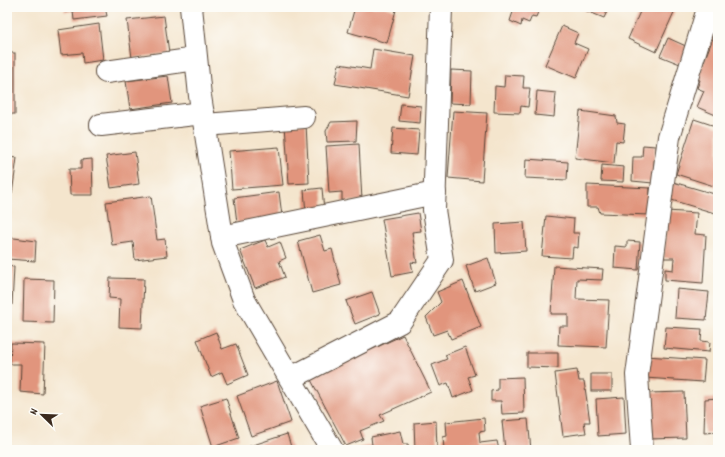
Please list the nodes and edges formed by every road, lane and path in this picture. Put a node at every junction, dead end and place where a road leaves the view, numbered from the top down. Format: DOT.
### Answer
graph roads {
  1 [pos="191,7"];
  2 [pos="441,7"];
  3 [pos="708,13"];
  4 [pos="196,60"];
  5 [pos="106,72"];
  6 [pos="304,117"];
  7 [pos="204,119"];
  8 [pos="101,125"];
  9 [pos="435,193"];
  10 [pos="222,237"];
  11 [pos="291,378"];
  12 [pos="332,450"];
  13 [pos="642,450"];
  1 -- 4 [label="street"];
  2 -- 9 [label="street"];
  3 -- 13 [label="street"];
  4 -- 5 [label="street"];
  4 -- 7 [label="street"];
  6 -- 7 [label="street"];
  7 -- 8 [label="street"];
  7 -- 10 [label="street"];
  9 -- 10 [label="street"];
  9 -- 11 [label="street"];
  10 -- 11 [label="street"];
  11 -- 12 [label="street"];
}
